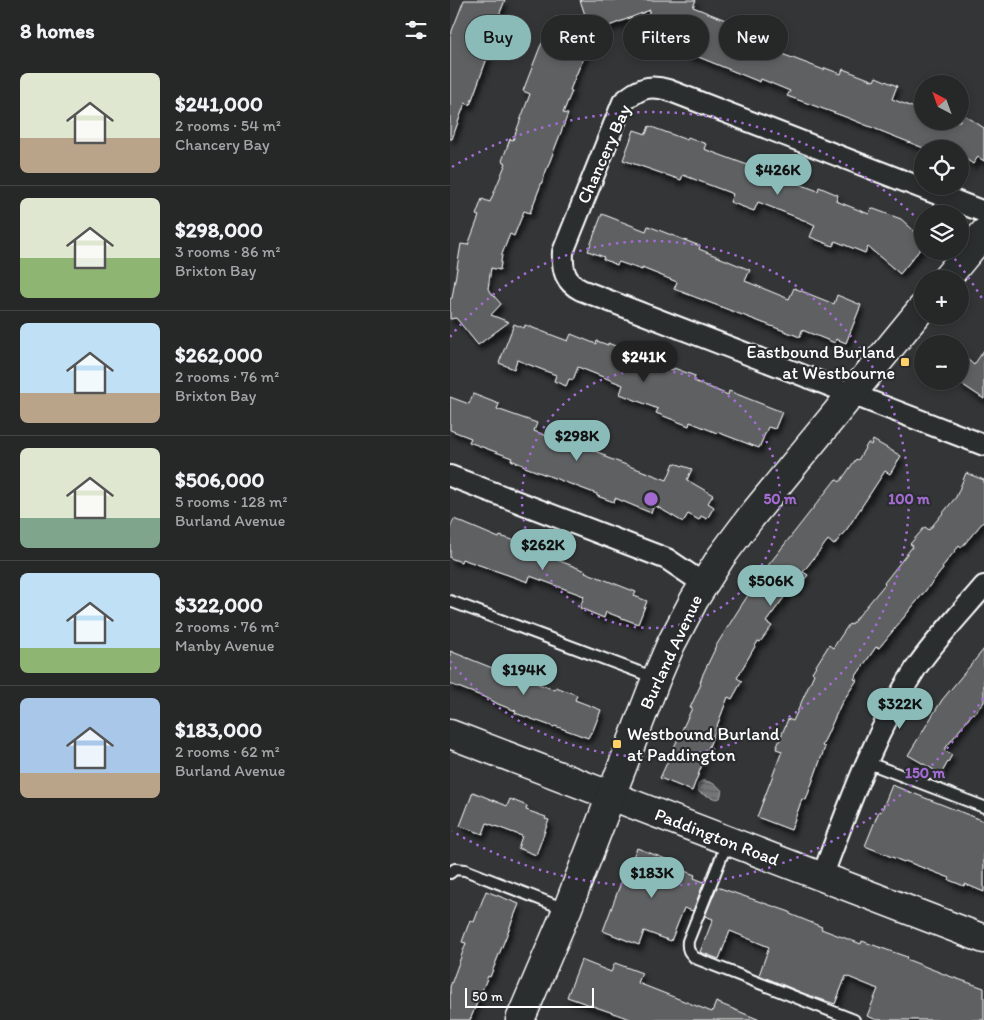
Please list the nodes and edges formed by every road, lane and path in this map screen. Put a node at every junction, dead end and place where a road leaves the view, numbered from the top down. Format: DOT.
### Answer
graph roads {
  1 [pos="984,212"];
  2 [pos="984,233"];
  3 [pos="953,270"];
  4 [pos="914,318"];
  5 [pos="852,394"];
  6 [pos="984,445"];
  7 [pos="450,476"];
  8 [pos="704,584"];
  9 [pos="984,586"];
  10 [pos="450,601"];
  11 [pos="656,678"];
  12 [pos="450,734"];
  13 [pos="866,762"];
  14 [pos="611,796"];
  15 [pos="984,807"];
  16 [pos="728,841"];
  17 [pos="450,873"];
  18 [pos="822,877"];
  19 [pos="568,910"];
  20 [pos="984,939"];
  21 [pos="521,1020"];
  22 [pos="854,1020"];
  1 -- 5 [label="street, Chancery Bay"];
  2 -- 3 [label="street"];
  4 -- 5 [label="street, Burland Avenue"];
  5 -- 6 [label="street, Chancery Bay"];
  5 -- 8 [label="street, Burland Avenue"];
  7 -- 8 [label="street"];
  8 -- 11 [label="street, Burland Avenue"];
  9 -- 13 [label="street"];
  10 -- 11 [label="lane"];
  11 -- 14 [label="street, Burland Avenue"];
  12 -- 14 [label="street, Paddington Road"];
  13 -- 15 [label="lane"];
  13 -- 18 [label="street"];
  14 -- 16 [label="street, Paddington Road"];
  14 -- 19 [label="street, Burland Avenue"];
  16 -- 18 [label="street, Paddington Road"];
  16 -- 22 [label="lane"];
  17 -- 19 [label="lane"];
  18 -- 20 [label="street, Paddington Road"];
  19 -- 21 [label="street, Burland Avenue"];
}
